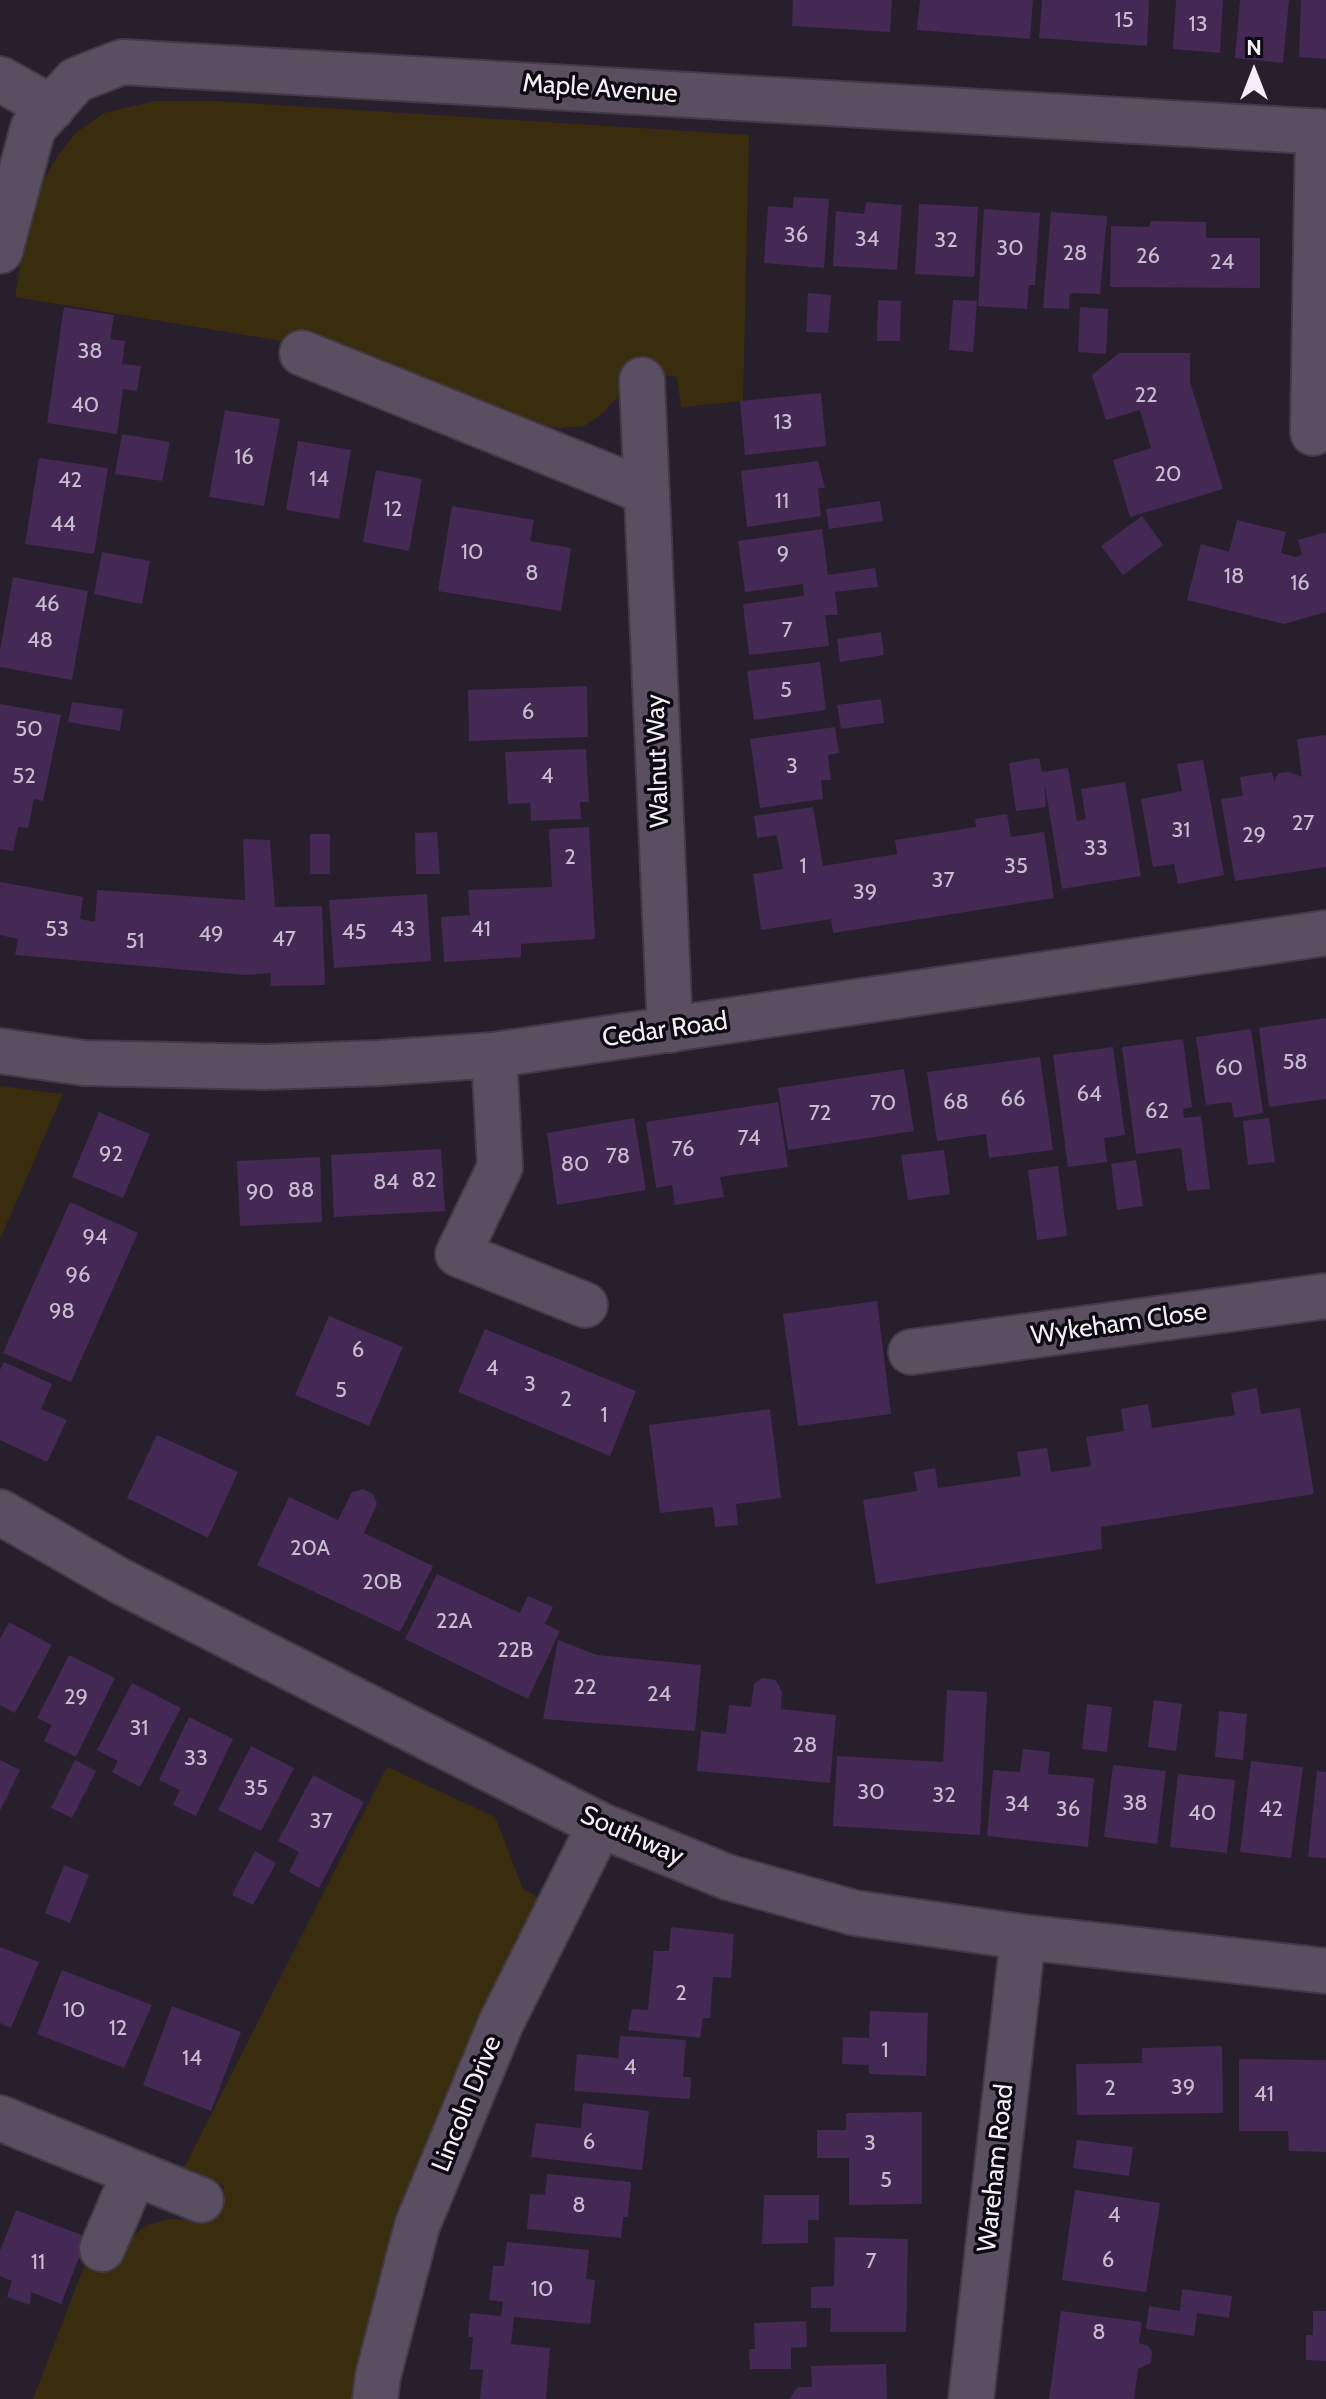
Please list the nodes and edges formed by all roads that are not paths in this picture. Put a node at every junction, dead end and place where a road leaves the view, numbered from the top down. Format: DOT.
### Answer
graph roads {
  1 [pos="0,79"];
  2 [pos="52,108"];
  3 [pos="1322,131"];
  4 [pos="0,251"];
  5 [pos="302,353"];
  6 [pos="642,380"];
  7 [pos="1313,433"];
  8 [pos="647,492"];
  9 [pos="1326,933"];
  10 [pos="670,1030"];
  11 [pos="0,1051"];
  12 [pos="494,1055"];
  13 [pos="1326,1296"];
  14 [pos="585,1305"];
  15 [pos="911,1352"];
  16 [pos="0,1512"];
  17 [pos="600,1825"];
  18 [pos="1023,1937"];
  19 [pos="1326,1971"];
  20 [pos="0,2118"];
  21 [pos="134,2174"];
  22 [pos="201,2200"];
  23 [pos="102,2249"];
  24 [pos="375,2399"];
  25 [pos="971,2399"];
  1 -- 2 [label="street"];
  2 -- 3 [label="street, Maple Avenue"];
  2 -- 4 [label="street, Maple Avenue"];
  3 -- 7 [label="street, Maple Avenue"];
  5 -- 8 [label="street"];
  6 -- 8 [label="street, Walnut Way"];
  8 -- 10 [label="street, Walnut Way"];
  9 -- 10 [label="street, Cedar Road"];
  10 -- 12 [label="street, Cedar Road"];
  11 -- 12 [label="street, Cedar Road"];
  12 -- 14 [label="street"];
  13 -- 15 [label="street, Wykeham Close"];
  16 -- 17 [label="street, Southway"];
  17 -- 18 [label="street, Southway"];
  17 -- 24 [label="street, Lincoln Drive"];
  18 -- 19 [label="street, Southway"];
  18 -- 25 [label="street, Wareham Road"];
  20 -- 21 [label="street"];
  21 -- 22 [label="street"];
  21 -- 23 [label="street"];
}
